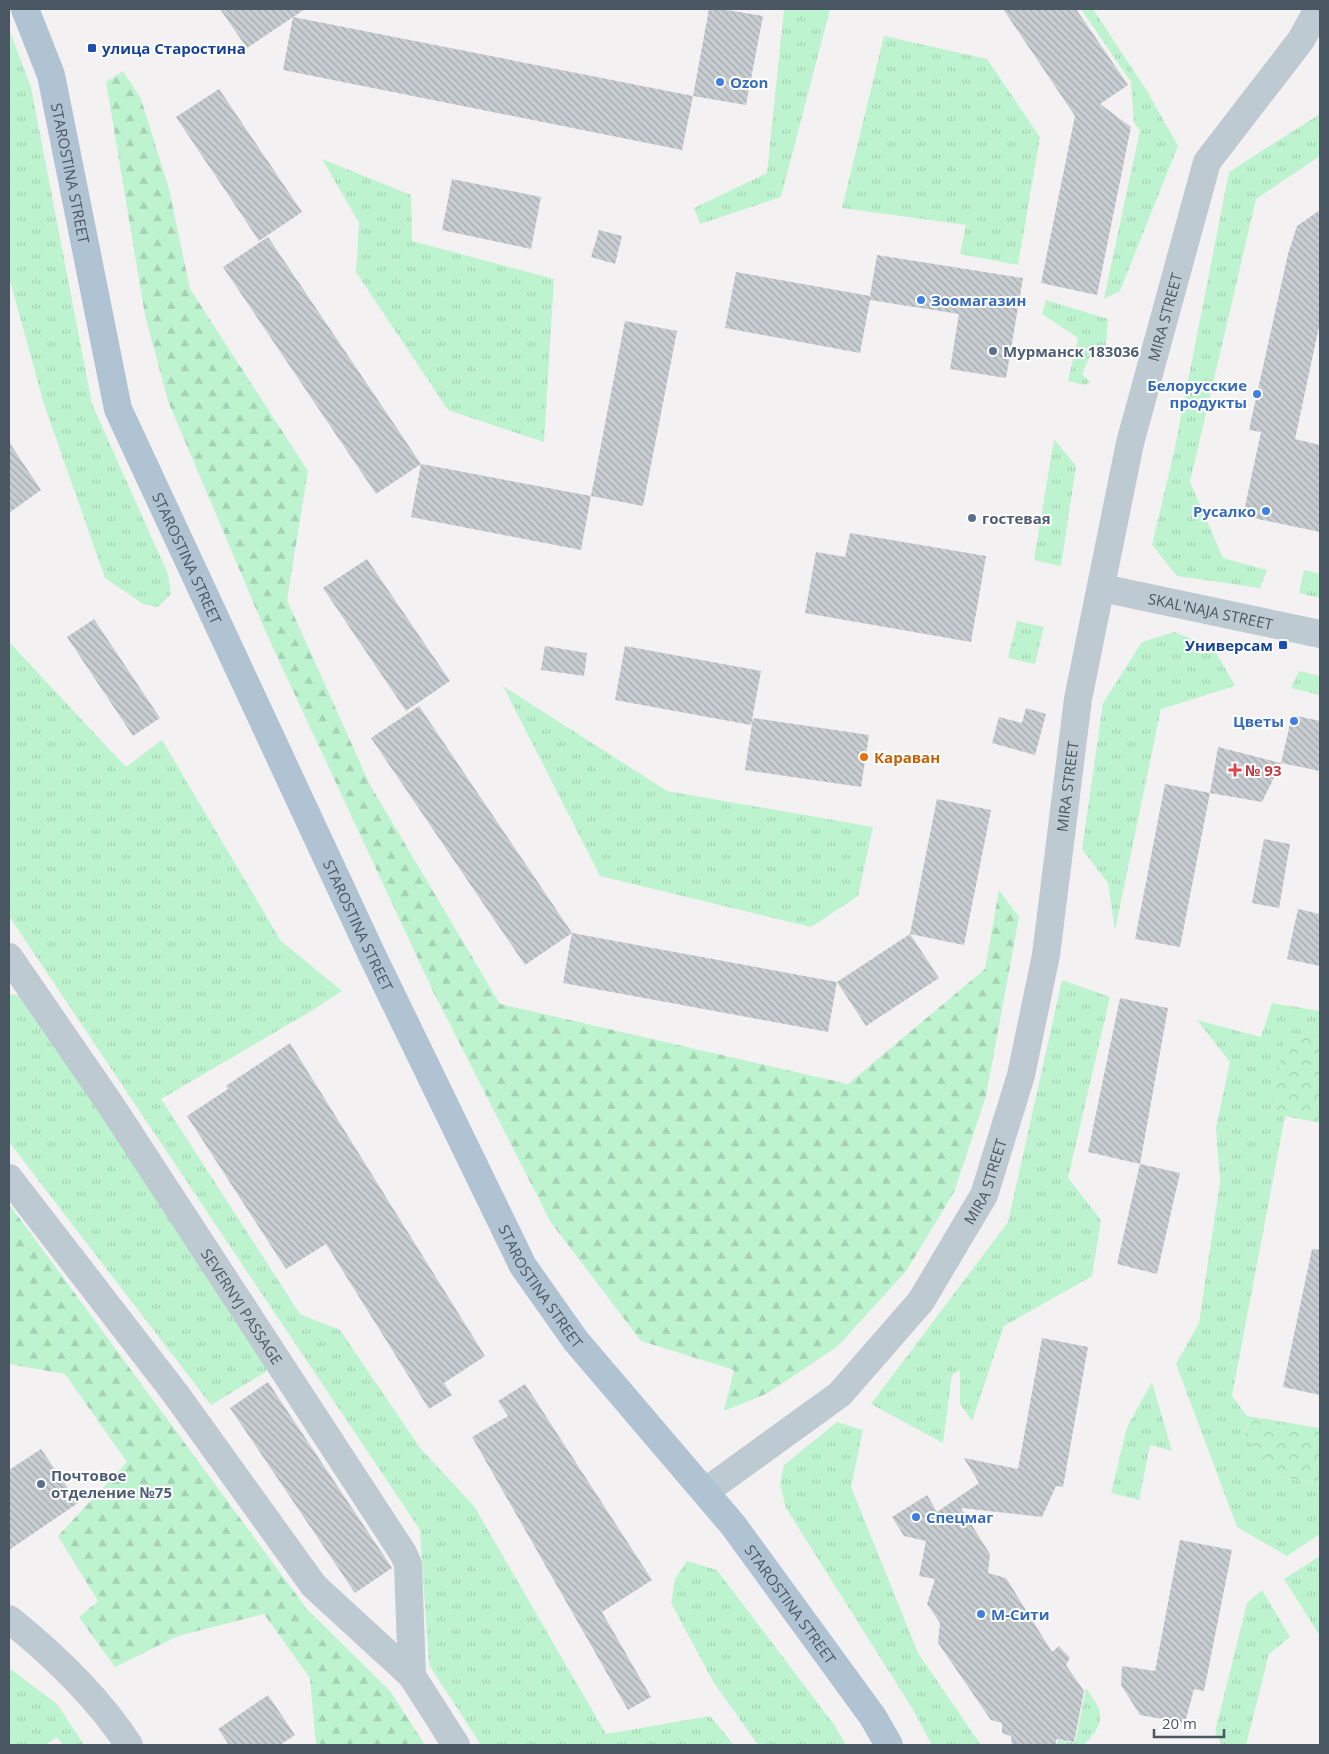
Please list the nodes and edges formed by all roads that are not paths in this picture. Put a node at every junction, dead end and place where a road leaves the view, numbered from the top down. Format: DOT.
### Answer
graph roads {
  1 [pos="25,9"];
  2 [pos="1318,9"];
  3 [pos="1102,588"];
  4 [pos="1320,634"];
  5 [pos="9,957"];
  6 [pos="9,1178"];
  7 [pos="706,1491"];
  8 [pos="9,1619"];
  9 [pos="412,1676"];
  10 [pos="129,1745"];
  11 [pos="456,1745"];
  12 [pos="889,1745"];
  1 -- 7 [label="main road, STAROSTINA STREET"];
  2 -- 3 [label="street, MIRA STREET"];
  3 -- 4 [label="street, SKAL'NAJA STREET"];
  3 -- 7 [label="street, MIRA STREET"];
  5 -- 9 [label="street, SEVERNYJ PASSAGE"];
  6 -- 9 [label="street"];
  7 -- 12 [label="main road, STAROSTINA STREET"];
  8 -- 10 [label="street"];
  9 -- 11 [label="street"];
}
